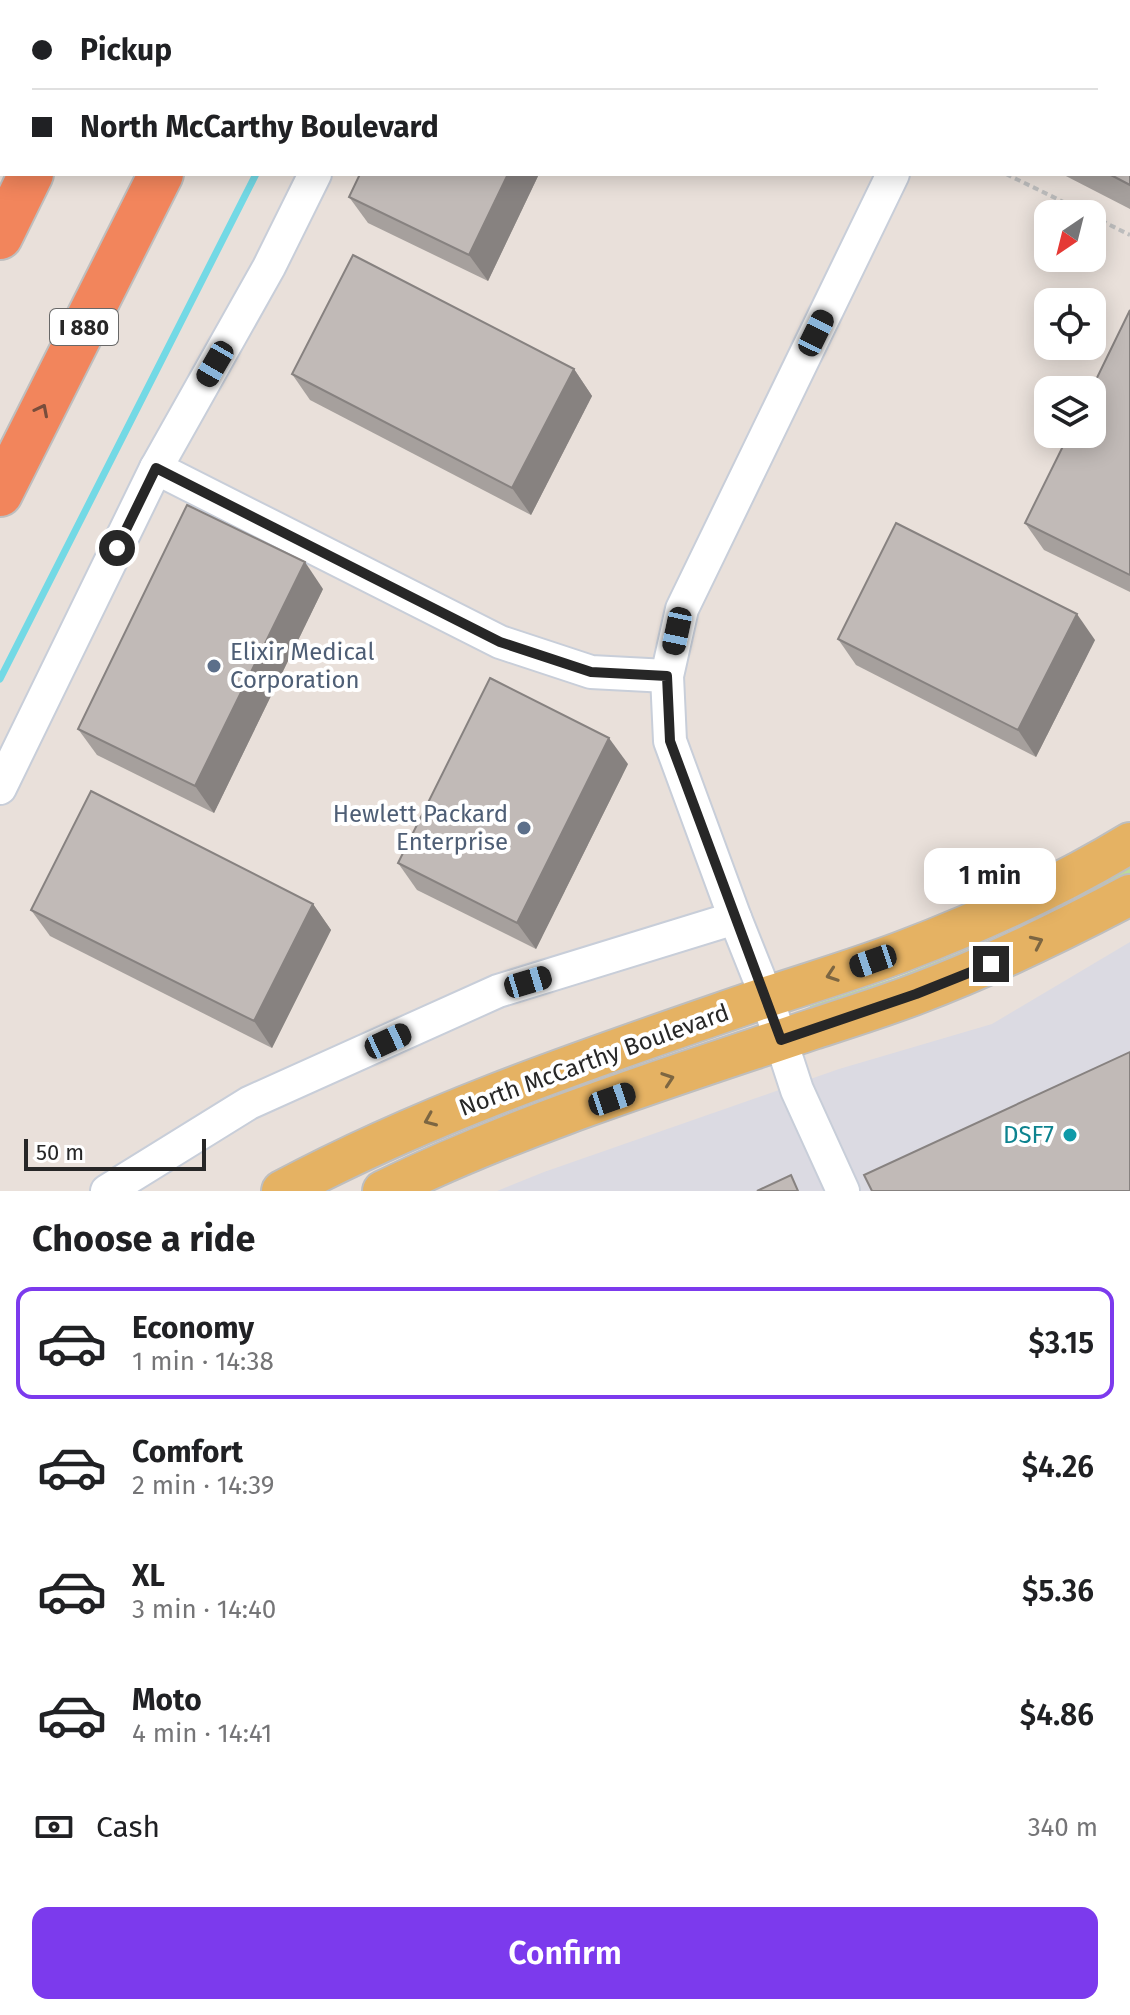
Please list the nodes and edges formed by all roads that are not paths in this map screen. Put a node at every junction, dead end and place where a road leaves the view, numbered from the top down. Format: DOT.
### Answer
graph roads {
  1 [pos="30,176"];
  2 [pos="160,176"];
  3 [pos="314,176"];
  4 [pos="892,176"];
  5 [pos="0,237"];
  6 [pos="156,468"];
  7 [pos="0,494"];
  8 [pos="667,676"];
  9 [pos="0,788"];
  10 [pos="1130,843"];
  11 [pos="1130,895"];
  12 [pos="735,918"];
  13 [pos="767,998"];
  14 [pos="781,1040"];
  15 [pos="107,1191"];
  16 [pos="282,1191"];
  17 [pos="383,1191"];
  18 [pos="843,1191"];
  1 -- 5 [label="highway"];
  7 -- 2 [label="highway, I 880, one-way"];
  3 -- 6 [label="lane"];
  4 -- 8 [label="lane"];
  6 -- 8 [label="lane"];
  6 -- 9 [label="lane"];
  8 -- 12 [label="lane"];
  10 -- 13 [label="main road, North McCarthy Boulevard, one-way"];
  14 -- 11 [label="main road, North McCarthy Boulevard, one-way"];
  12 -- 13 [label="lane"];
  12 -- 15 [label="lane"];
  13 -- 14 [label="lane"];
  13 -- 16 [label="main road, North McCarthy Boulevard, one-way"];
  17 -- 14 [label="main road, North McCarthy Boulevard, one-way"];
  14 -- 18 [label="lane"];
}
